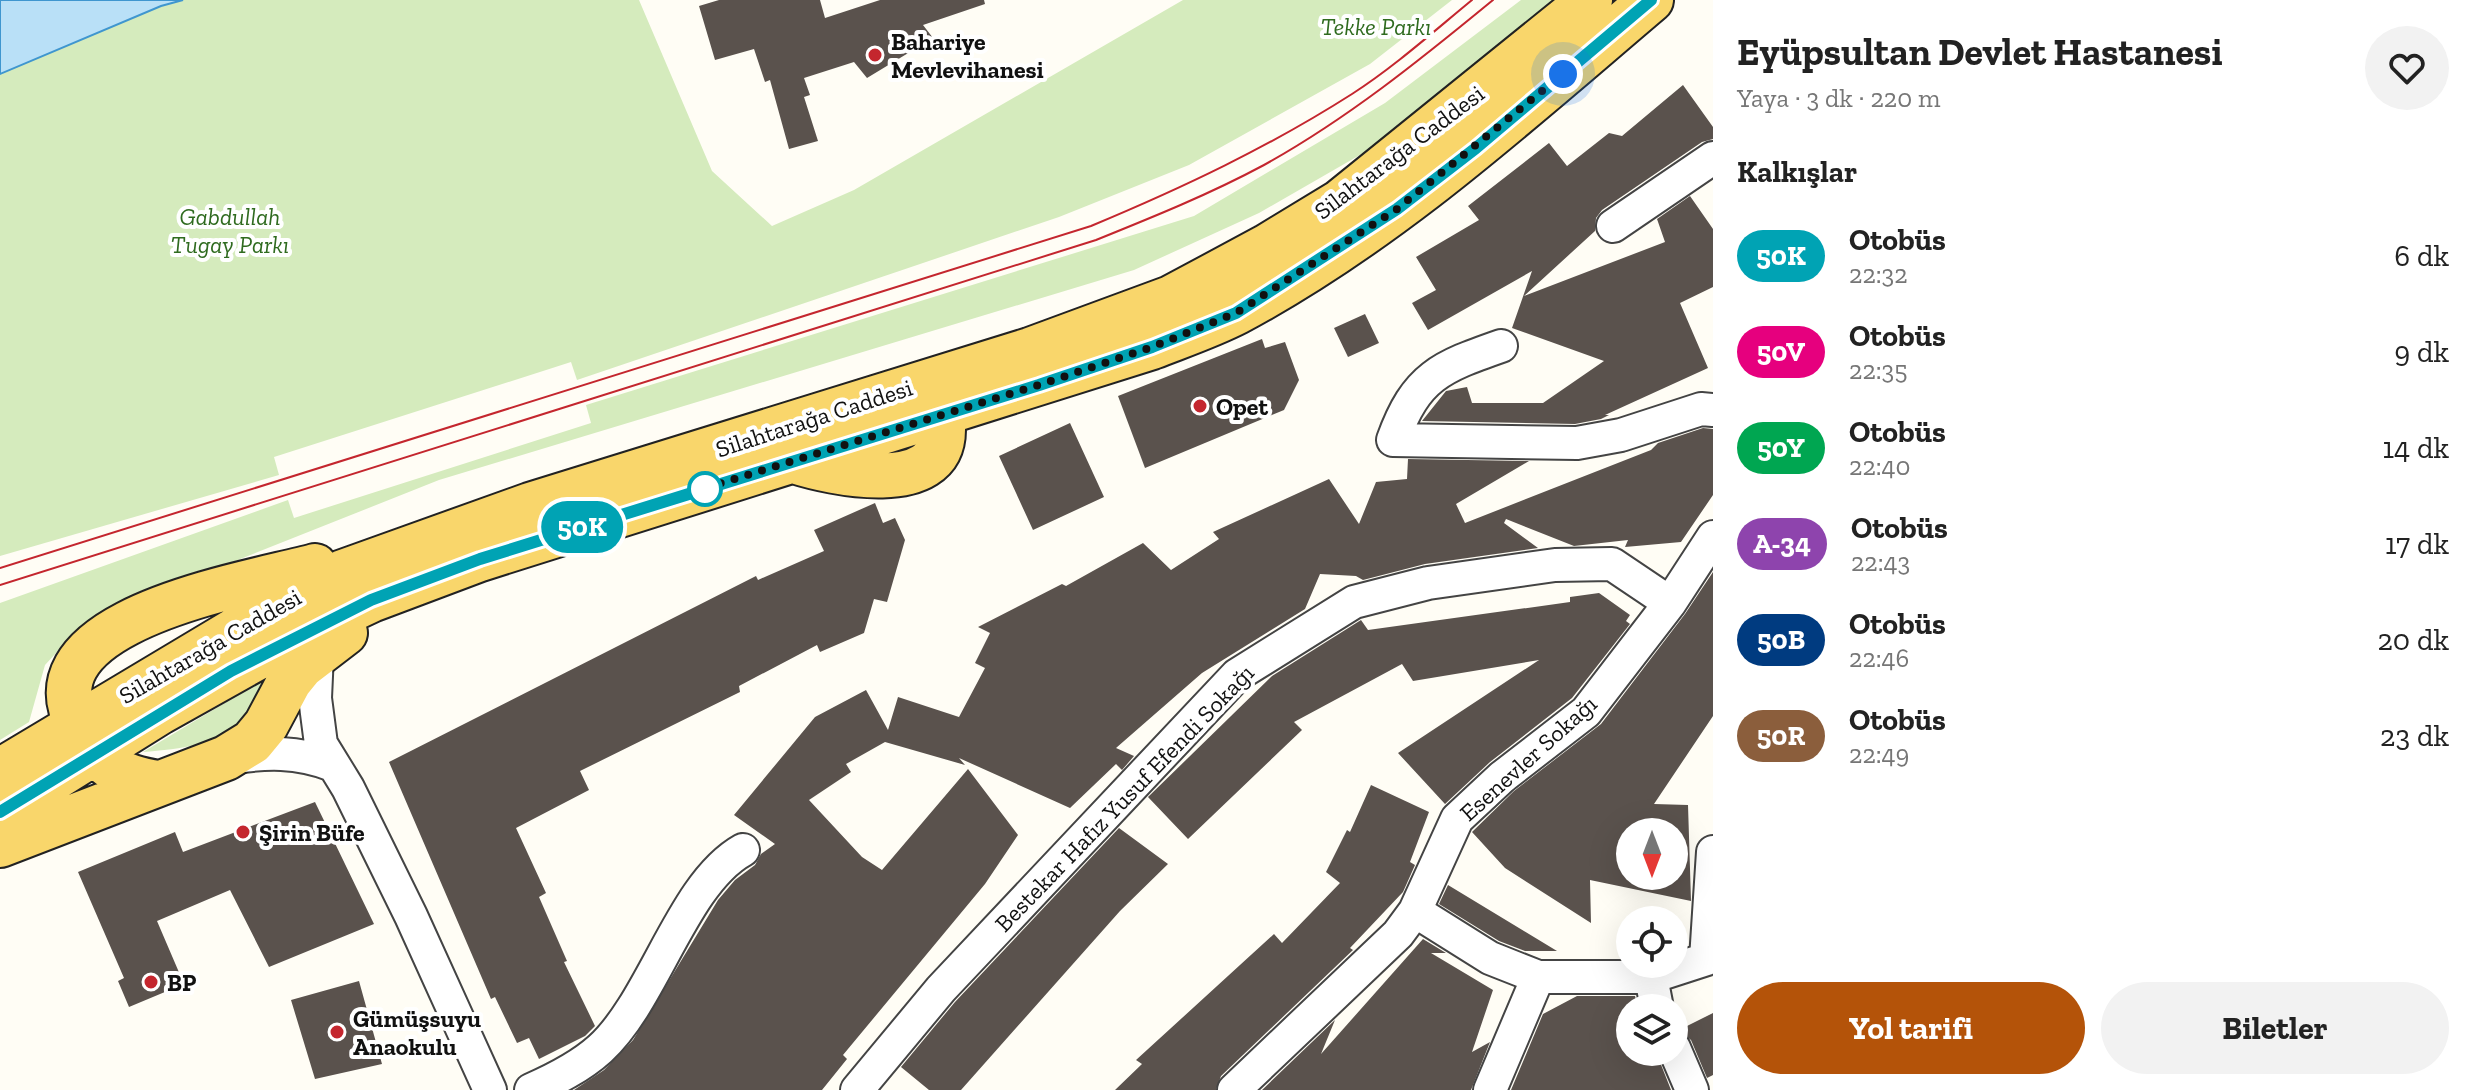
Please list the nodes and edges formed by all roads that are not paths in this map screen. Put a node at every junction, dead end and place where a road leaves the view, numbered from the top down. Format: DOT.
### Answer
graph roads {
  1 [pos="1590,0"];
  2 [pos="1651,0"];
  3 [pos="1713,158"];
  4 [pos="1613,226"];
  5 [pos="1501,346"];
  6 [pos="928,400"];
  7 [pos="1713,410"];
  8 [pos="1713,537"];
  9 [pos="404,549"];
  10 [pos="371,600"];
  11 [pos="1670,603"];
  12 [pos="317,654"];
  13 [pos="85,739"];
  14 [pos="226,758"];
  15 [pos="333,765"];
  16 [pos="0,771"];
  17 [pos="158,783"];
  18 [pos="0,812"];
  19 [pos="0,845"];
  20 [pos="743,850"];
  21 [pos="1713,852"];
  22 [pos="1415,911"];
  23 [pos="1709,958"];
  24 [pos="1538,977"];
  25 [pos="1654,993"];
  26 [pos="1682,1066"];
  27 [pos="490,1090"];
  28 [pos="531,1090"];
  29 [pos="857,1090"];
  30 [pos="1234,1090"];
  31 [pos="1490,1090"];
  32 [pos="1692,1090"];
  1 -- 6 [label="main road, Silahtarağa Caddesi"];
  2 -- 6 [label="main road, Silahtarağa Caddesi"];
  3 -- 4 [label="street"];
  5 -- 7 [label="street"];
  6 -- 9 [label="main road, Silahtarağa Caddesi"];
  6 -- 10 [label="main road, Silahtarağa Caddesi"];
  8 -- 11 [label="street, Esenevler Sokağı"];
  9 -- 13 [label="main road, Silahtarağa Caddesi"];
  9 -- 13 [label="main road"];
  10 -- 12 [label="main road"];
  10 -- 13 [label="main road, Silahtarağa Caddesi"];
  11 -- 22 [label="street, Esenevler Sokağı"];
  11 -- 29 [label="street, Bestekar Hafız Yusuf Efendi Sokağı"];
  12 -- 14 [label="main road"];
  12 -- 15 [label="street"];
  13 -- 16 [label="main road, Silahtarağa Caddesi"];
  13 -- 17 [label="main road"];
  13 -- 18 [label="main road, Silahtarağa Caddesi"];
  14 -- 15 [label="street"];
  14 -- 17 [label="main road"];
  15 -- 27 [label="street"];
  17 -- 19 [label="main road"];
  20 -- 28 [label="street"];
  21 -- 23 [label="street"];
  22 -- 24 [label="street"];
  22 -- 30 [label="street, Esenevler Sokağı"];
  23 -- 25 [label="street"];
  24 -- 25 [label="street"];
  24 -- 31 [label="street"];
  26 -- 32 [label="street"];
}
